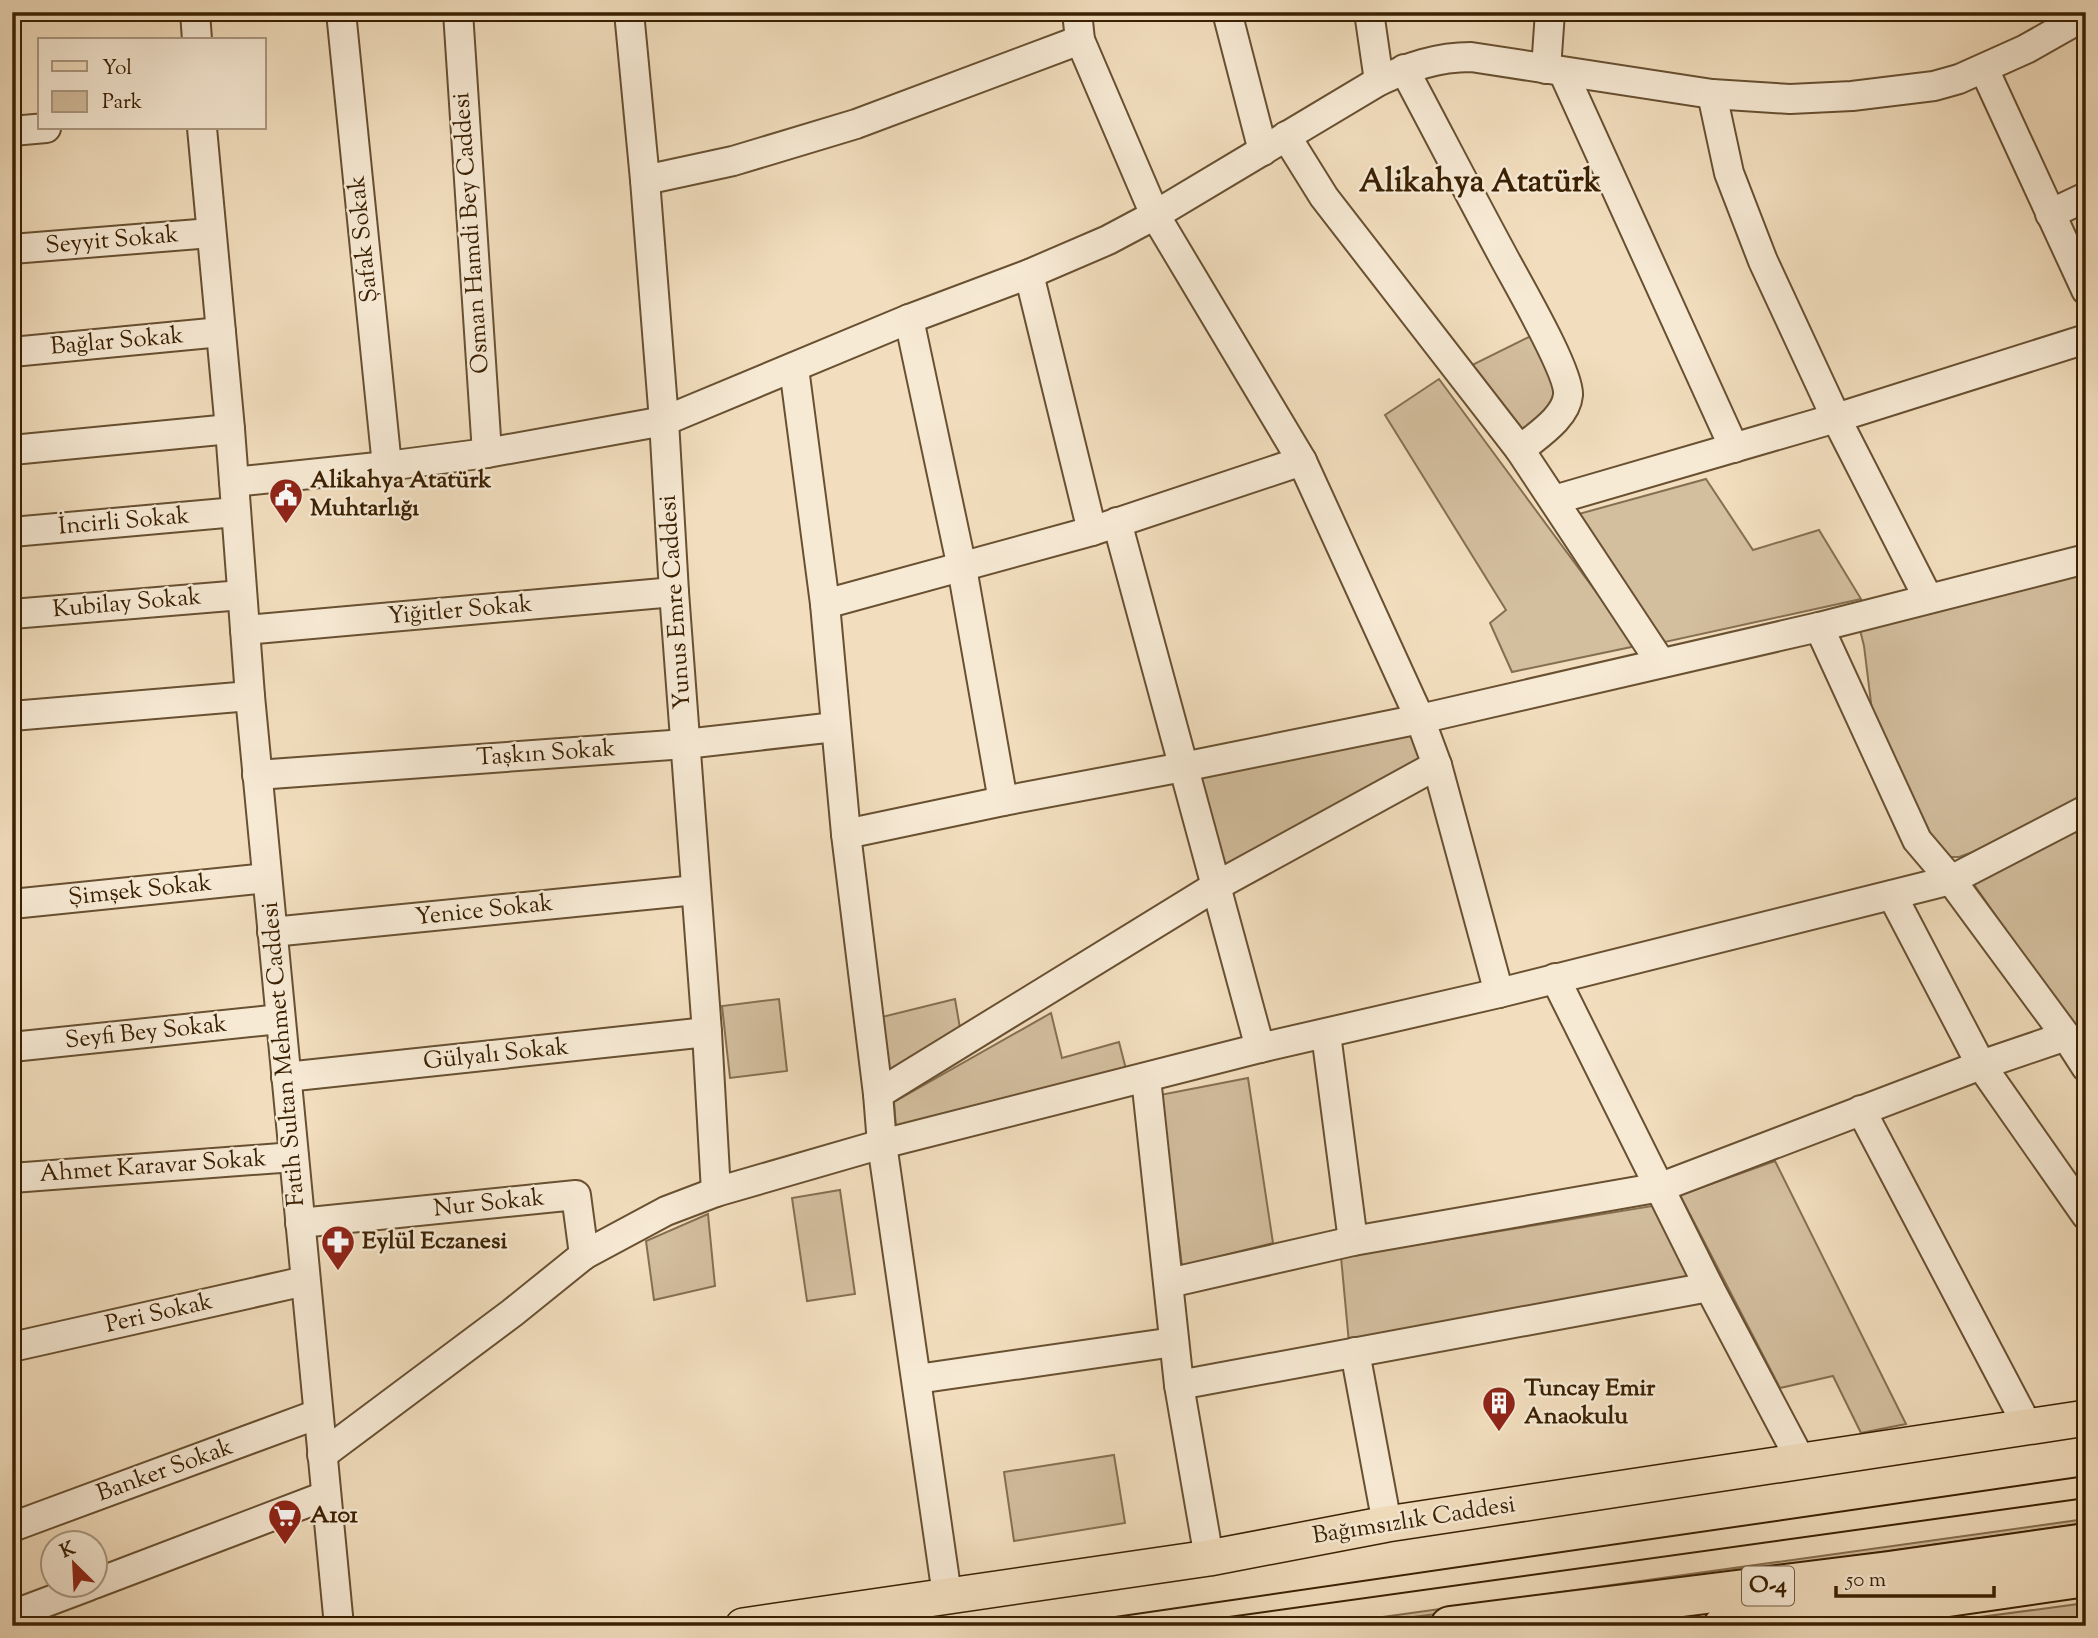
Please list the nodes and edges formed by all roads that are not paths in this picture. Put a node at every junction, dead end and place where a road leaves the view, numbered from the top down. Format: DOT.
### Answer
graph roads {
  1 [pos="195,12"];
  2 [pos="341,12"];
  3 [pos="458,12"];
  4 [pos="629,12"];
  5 [pos="1227,12"];
  6 [pos="1369,12"];
  7 [pos="1550,12"];
  8 [pos="2086,15"];
  9 [pos="1079,26"];
  10 [pos="197,38"];
  11 [pos="1984,69"];
  12 [pos="1555,71"];
  13 [pos="1391,75"];
  14 [pos="1712,94"];
  15 [pos="38,129"];
  16 [pos="202,130"];
  17 [pos="12,131"];
  18 [pos="1275,143"];
  19 [pos="645,180"];
  20 [pos="2086,197"];
  21 [pos="2050,214"];
  22 [pos="1155,215"];
  23 [pos="211,233"];
  24 [pos="12,249"];
  25 [pos="1029,274"];
  26 [pos="2086,290"];
  27 [pos="909,319"];
  28 [pos="221,332"];
  29 [pos="2086,339"];
  30 [pos="12,352"];
  31 [pos="794,368"];
  32 [pos="1836,418"];
  33 [pos="664,421"];
  34 [pos="229,429"];
  35 [pos="1734,447"];
  36 [pos="12,450"];
  37 [pos="1520,450"];
  38 [pos="487,453"];
  39 [pos="1302,461"];
  40 [pos="387,466"];
  41 [pos="234,482"];
  42 [pos="1554,500"];
  43 [pos="236,512"];
  44 [pos="1105,526"];
  45 [pos="12,531"];
  46 [pos="2086,559"];
  47 [pos="961,568"];
  48 [pos="674,592"];
  49 [pos="243,594"];
  50 [pos="1928,598"];
  51 [pos="825,604"];
  52 [pos="12,614"];
  53 [pos="1819,627"];
  54 [pos="245,630"];
  55 [pos="1661,663"];
  56 [pos="250,696"];
  57 [pos="12,716"];
  58 [pos="1420,719"];
  59 [pos="835,727"];
  60 [pos="685,744"];
  61 [pos="1437,765"];
  62 [pos="1183,767"];
  63 [pos="257,775"];
  64 [pos="1003,801"];
  65 [pos="2086,810"];
  66 [pos="846,834"];
  67 [pos="267,878"];
  68 [pos="1951,880"];
  69 [pos="1218,886"];
  70 [pos="696,890"];
  71 [pos="1892,895"];
  72 [pos="12,904"];
  73 [pos="272,932"];
  74 [pos="1555,978"];
  75 [pos="1499,993"];
  76 [pos="281,1019"];
  77 [pos="707,1032"];
  78 [pos="1326,1034"];
  79 [pos="2066,1036"];
  80 [pos="12,1047"];
  81 [pos="1260,1048"];
  82 [pos="1981,1065"];
  83 [pos="2086,1067"];
  84 [pos="286,1077"];
  85 [pos="1146,1078"];
  86 [pos="878,1094"];
  87 [pos="1861,1110"];
  88 [pos="882,1144"];
  89 [pos="294,1157"];
  90 [pos="12,1178"];
  91 [pos="1661,1187"];
  92 [pos="716,1192"];
  93 [pos="2086,1215"];
  94 [pos="300,1223"];
  95 [pos="1353,1241"];
  96 [pos="584,1255"];
  97 [pos="305,1281"];
  98 [pos="1169,1283"];
  99 [pos="1709,1287"];
  100 [pos="1174,1342"];
  101 [pos="12,1347"];
  102 [pos="1355,1352"];
  103 [pos="917,1379"];
  104 [pos="1179,1385"];
  105 [pos="318,1414"];
  106 [pos="2086,1418"];
  107 [pos="2028,1427"];
  108 [pos="322,1455"];
  109 [pos="1801,1461"];
  110 [pos="326,1496"];
  111 [pos="1387,1524"];
  112 [pos="12,1528"];
  113 [pos="2086,1543"];
  114 [pos="1209,1558"];
  115 [pos="2086,1577"];
  116 [pos="108,1579"];
  117 [pos="947,1595"];
  118 [pos="52,1600"];
  119 [pos="12,1615"];
  120 [pos="339,1626"];
  121 [pos="743,1626"];
  122 [pos="1450,1626"];
  123 [pos="1723,1626"];
  1 -- 10 [label="street"];
  2 -- 40 [label="street, Şafak Sokak"];
  3 -- 38 [label="street, Osman Hamdi Bey Caddesi"];
  4 -- 19 [label="street, Yunus Emre Caddesi"];
  5 -- 18 [label="street"];
  6 -- 13 [label="street"];
  7 -- 12 [label="street"];
  8 -- 11 [label="street"];
  9 -- 19 [label="street"];
  9 -- 22 [label="street"];
  11 -- 14 [label="street"];
  11 -- 21 [label="street"];
  12 -- 13 [label="street"];
  12 -- 14 [label="street"];
  12 -- 35 [label="street"];
  13 -- 18 [label="street"];
  13 -- 37 [label="street"];
  14 -- 32 [label="street"];
  15 -- 17 [label="street"];
  16 -- 23 [label="street, Fatih Sultan Mehmet Caddesi"];
  18 -- 22 [label="street"];
  18 -- 37 [label="street"];
  19 -- 33 [label="street, Yunus Emre Caddesi"];
  20 -- 21 [label="street"];
  21 -- 26 [label="street"];
  22 -- 25 [label="street"];
  22 -- 39 [label="street"];
  23 -- 24 [label="street, Seyyit Sokak"];
  23 -- 28 [label="street, Fatih Sultan Mehmet Caddesi"];
  25 -- 27 [label="street"];
  25 -- 44 [label="street"];
  27 -- 31 [label="street"];
  27 -- 47 [label="street"];
  28 -- 30 [label="street, Bağlar Sokak"];
  28 -- 34 [label="street, Fatih Sultan Mehmet Caddesi"];
  29 -- 32 [label="street"];
  31 -- 33 [label="street"];
  31 -- 51 [label="street"];
  32 -- 35 [label="street"];
  32 -- 50 [label="street"];
  33 -- 38 [label="street"];
  33 -- 48 [label="street, Yunus Emre Caddesi"];
  34 -- 36 [label="street"];
  34 -- 41 [label="street, Fatih Sultan Mehmet Caddesi"];
  35 -- 42 [label="street"];
  37 -- 42 [label="street"];
  38 -- 40 [label="street"];
  39 -- 44 [label="street"];
  39 -- 58 [label="street"];
  40 -- 41 [label="street"];
  41 -- 43 [label="street, Fatih Sultan Mehmet Caddesi"];
  42 -- 55 [label="street"];
  43 -- 45 [label="street, İncirli Sokak"];
  43 -- 49 [label="street, Fatih Sultan Mehmet Caddesi"];
  44 -- 47 [label="street"];
  44 -- 62 [label="street"];
  46 -- 50 [label="street"];
  47 -- 51 [label="street"];
  47 -- 64 [label="street"];
  48 -- 54 [label="street, Yiğitler Sokak"];
  48 -- 60 [label="street, Yunus Emre Caddesi"];
  49 -- 52 [label="street, Kubilay Sokak"];
  49 -- 54 [label="street, Fatih Sultan Mehmet Caddesi"];
  50 -- 53 [label="street"];
  51 -- 59 [label="street"];
  53 -- 55 [label="street"];
  53 -- 68 [label="street"];
  54 -- 56 [label="street, Fatih Sultan Mehmet Caddesi"];
  55 -- 58 [label="street"];
  56 -- 57 [label="street"];
  56 -- 63 [label="street, Fatih Sultan Mehmet Caddesi"];
  58 -- 61 [label="street"];
  58 -- 62 [label="street"];
  59 -- 60 [label="street, Taşkın Sokak"];
  59 -- 66 [label="street"];
  60 -- 63 [label="street, Taşkın Sokak"];
  60 -- 70 [label="street, Yunus Emre Caddesi"];
  61 -- 69 [label="street"];
  61 -- 75 [label="street"];
  62 -- 64 [label="street"];
  62 -- 69 [label="street"];
  63 -- 67 [label="street, Fatih Sultan Mehmet Caddesi"];
  64 -- 66 [label="street"];
  65 -- 68 [label="street"];
  66 -- 86 [label="street"];
  67 -- 72 [label="street, Şimşek Sokak"];
  67 -- 73 [label="street, Fatih Sultan Mehmet Caddesi"];
  68 -- 71 [label="street"];
  68 -- 79 [label="street"];
  69 -- 81 [label="street"];
  69 -- 86 [label="street"];
  70 -- 73 [label="street, Yenice Sokak"];
  70 -- 77 [label="street, Yunus Emre Caddesi"];
  71 -- 74 [label="street"];
  71 -- 82 [label="street"];
  73 -- 76 [label="street, Fatih Sultan Mehmet Caddesi"];
  74 -- 75 [label="street"];
  74 -- 91 [label="street"];
  75 -- 78 [label="street"];
  76 -- 80 [label="street, Seyfi Bey Sokak"];
  76 -- 84 [label="street, Fatih Sultan Mehmet Caddesi"];
  77 -- 84 [label="street, Gülyalı Sokak"];
  77 -- 92 [label="street, Yunus Emre Caddesi"];
  78 -- 81 [label="street"];
  78 -- 95 [label="street"];
  79 -- 82 [label="street"];
  79 -- 83 [label="street"];
  81 -- 85 [label="street"];
  82 -- 87 [label="street"];
  82 -- 93 [label="street"];
  84 -- 89 [label="street, Fatih Sultan Mehmet Caddesi"];
  85 -- 88 [label="street"];
  85 -- 98 [label="street"];
  86 -- 88 [label="street"];
  87 -- 91 [label="street"];
  87 -- 107 [label="street"];
  88 -- 92 [label="street"];
  88 -- 103 [label="street"];
  89 -- 90 [label="street, Ahmet Karavar Sokak"];
  89 -- 94 [label="street, Fatih Sultan Mehmet Caddesi"];
  91 -- 95 [label="street"];
  91 -- 99 [label="street"];
  92 -- 96 [label="street"];
  94 -- 96 [label="street, Nur Sokak"];
  94 -- 97 [label="street, Fatih Sultan Mehmet Caddesi"];
  95 -- 98 [label="street"];
  96 -- 108 [label="street"];
  97 -- 101 [label="street, Peri Sokak"];
  97 -- 105 [label="street, Fatih Sultan Mehmet Caddesi"];
  98 -- 100 [label="street"];
  99 -- 102 [label="street"];
  99 -- 109 [label="street"];
  100 -- 103 [label="street"];
  100 -- 104 [label="street"];
  102 -- 104 [label="street"];
  102 -- 111 [label="street"];
  103 -- 117 [label="street"];
  104 -- 114 [label="street"];
  105 -- 108 [label="street, Fatih Sultan Mehmet Caddesi"];
  105 -- 112 [label="street, Banker Sokak"];
  106 -- 107 [label="main road, Bağımsızlık Caddesi"];
  107 -- 109 [label="main road, Bağımsızlık Caddesi"];
  108 -- 110 [label="street, Fatih Sultan Mehmet Caddesi"];
  109 -- 111 [label="main road, Bağımsızlık Caddesi"];
  110 -- 116 [label="street"];
  110 -- 120 [label="street, Fatih Sultan Mehmet Caddesi"];
  111 -- 114 [label="main road, Bağımsızlık Caddesi"];
  113 -- 122 [label="highway, O-4"];
  114 -- 117 [label="main road, Bağımsızlık Caddesi"];
  115 -- 123 [label="highway, O-4"];
  117 -- 121 [label="main road, Bağımsızlık Caddesi"];
  118 -- 119 [label="street"];
}
